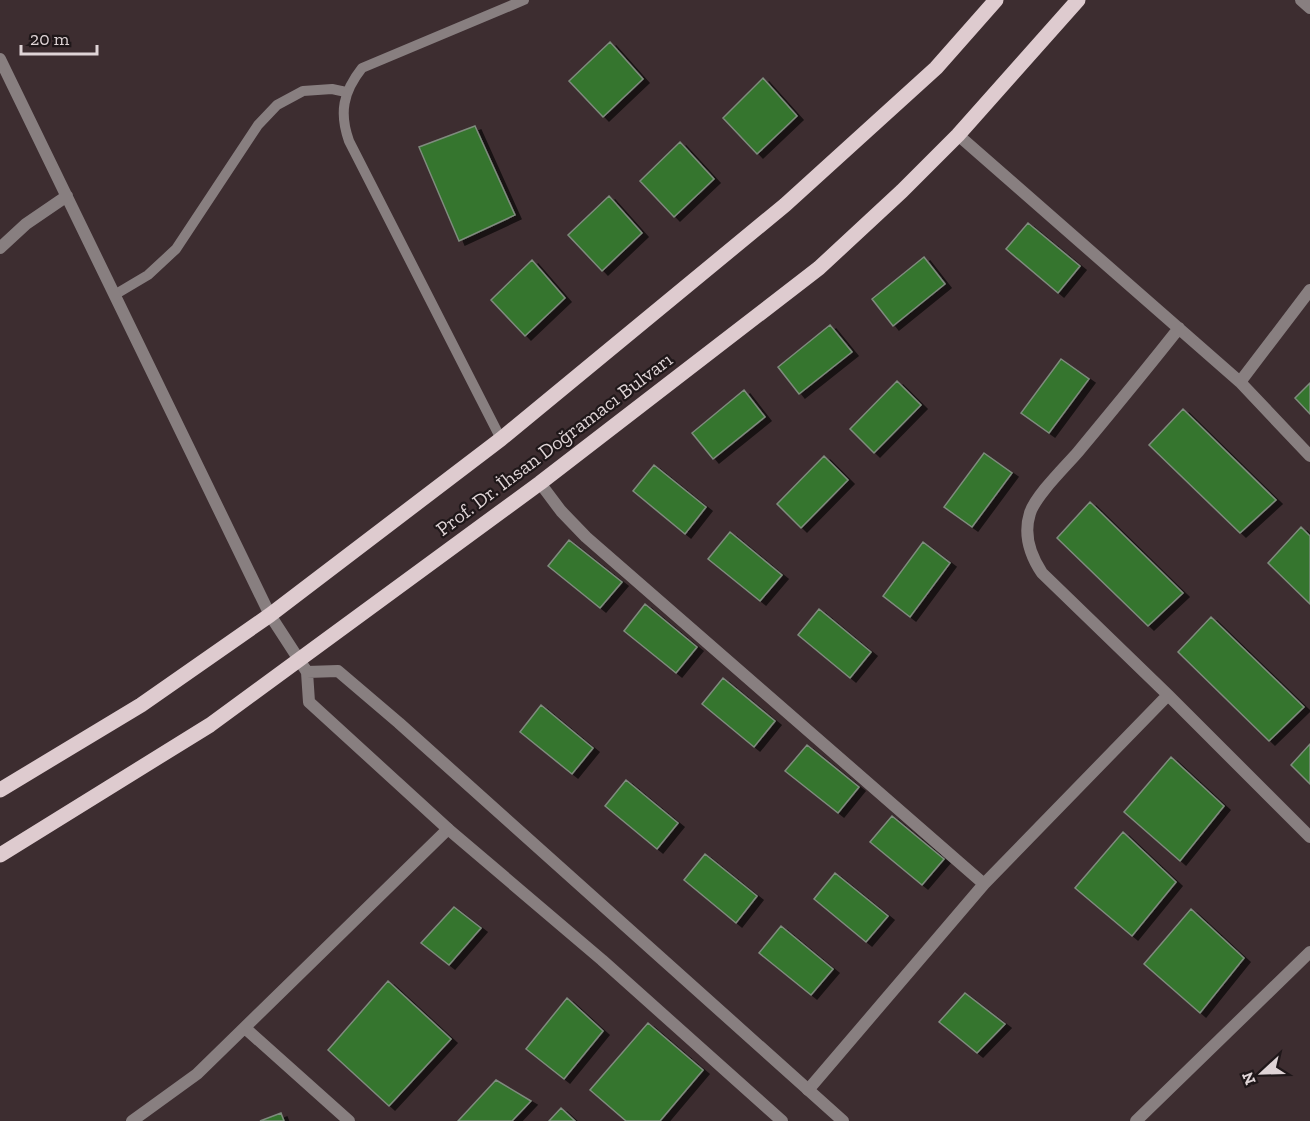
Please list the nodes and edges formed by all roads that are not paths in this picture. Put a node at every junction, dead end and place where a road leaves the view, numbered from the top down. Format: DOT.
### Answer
graph roads {
  1 [pos="524,0"];
  2 [pos="996,0"];
  3 [pos="1078,0"];
  4 [pos="1301,0"];
  5 [pos="1310,8"];
  6 [pos="0,59"];
  7 [pos="346,92"];
  8 [pos="958,135"];
  9 [pos="68,196"];
  10 [pos="0,248"];
  11 [pos="1310,290"];
  12 [pos="116,294"];
  13 [pos="1179,328"];
  14 [pos="1239,382"];
  15 [pos="501,439"];
  16 [pos="1310,456"];
  17 [pos="540,483"];
  18 [pos="270,615"];
  19 [pos="303,666"];
  20 [pos="1168,695"];
  21 [pos="0,790"];
  22 [pos="448,829"];
  23 [pos="1310,837"];
  24 [pos="0,855"];
  25 [pos="984,884"];
  26 [pos="1310,952"];
  27 [pos="245,1028"];
  28 [pos="808,1090"];
  29 [pos="132,1121"];
  30 [pos="349,1121"];
  31 [pos="782,1121"];
  32 [pos="843,1121"];
  33 [pos="1136,1121"];
  1 -- 7 [label="lane"];
  2 -- 15 [label="main road, Prof. Dr. İhsan Doğramacı Bulvarı"];
  3 -- 8 [label="main road, Prof. Dr. İhsan Doğramacı Bulvarı"];
  4 -- 5 [label="street"];
  6 -- 9 [label="street"];
  7 -- 12 [label="lane"];
  7 -- 15 [label="lane"];
  8 -- 13 [label="street"];
  8 -- 17 [label="main road, Prof. Dr. İhsan Doğramacı Bulvarı"];
  9 -- 10 [label="street"];
  9 -- 12 [label="street"];
  11 -- 14 [label="street"];
  12 -- 18 [label="street"];
  13 -- 14 [label="street"];
  13 -- 20 [label="street"];
  14 -- 16 [label="street"];
  15 -- 18 [label="main road, Prof. Dr. İhsan Doğramacı Bulvarı"];
  17 -- 19 [label="main road, Prof. Dr. İhsan Doğramacı Bulvarı"];
  17 -- 25 [label="street"];
  18 -- 19 [label="street"];
  18 -- 21 [label="main road, Prof. Dr. İhsan Doğramacı Bulvarı"];
  19 -- 22 [label="street"];
  19 -- 24 [label="main road, Prof. Dr. İhsan Doğramacı Bulvarı"];
  19 -- 28 [label="street"];
  20 -- 23 [label="street"];
  20 -- 25 [label="street"];
  22 -- 27 [label="street"];
  22 -- 31 [label="street"];
  25 -- 28 [label="street"];
  26 -- 33 [label="street"];
  27 -- 29 [label="street"];
  27 -- 30 [label="street"];
  28 -- 32 [label="street"];
}
